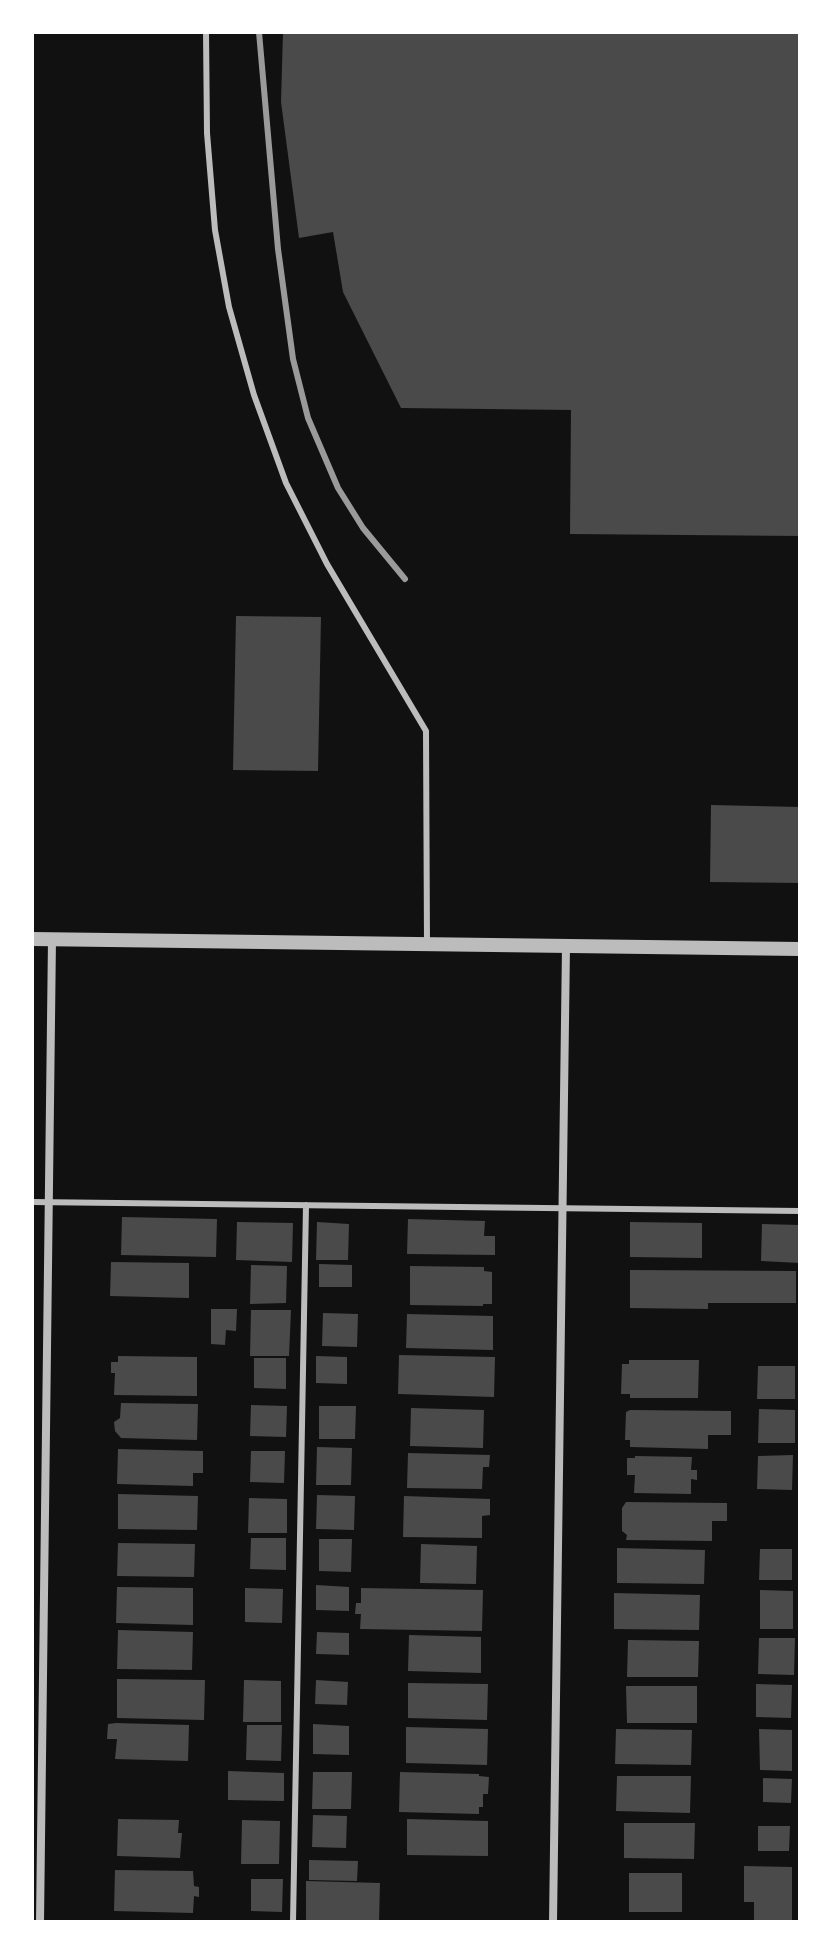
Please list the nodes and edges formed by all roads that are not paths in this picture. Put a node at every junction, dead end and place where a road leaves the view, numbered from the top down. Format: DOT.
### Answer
graph roads {
  1 [pos="206,32"];
  2 [pos="32,939"];
  3 [pos="52,939"];
  4 [pos="427,944"];
  5 [pos="566,946"];
  6 [pos="800,949"];
  7 [pos="32,1202"];
  8 [pos="49,1202"];
  9 [pos="306,1205"];
  10 [pos="563,1208"];
  11 [pos="800,1211"];
  12 [pos="40,1922"];
  13 [pos="293,1922"];
  14 [pos="553,1922"];
  1 -- 4 [label="lane"];
  2 -- 3 [label="street"];
  3 -- 4 [label="street"];
  3 -- 8 [label="street"];
  4 -- 5 [label="street"];
  5 -- 6 [label="street"];
  5 -- 10 [label="street"];
  7 -- 8 [label="lane"];
  8 -- 9 [label="lane"];
  8 -- 12 [label="street"];
  9 -- 10 [label="lane"];
  9 -- 13 [label="lane"];
  10 -- 11 [label="lane"];
  10 -- 14 [label="street"];
}
